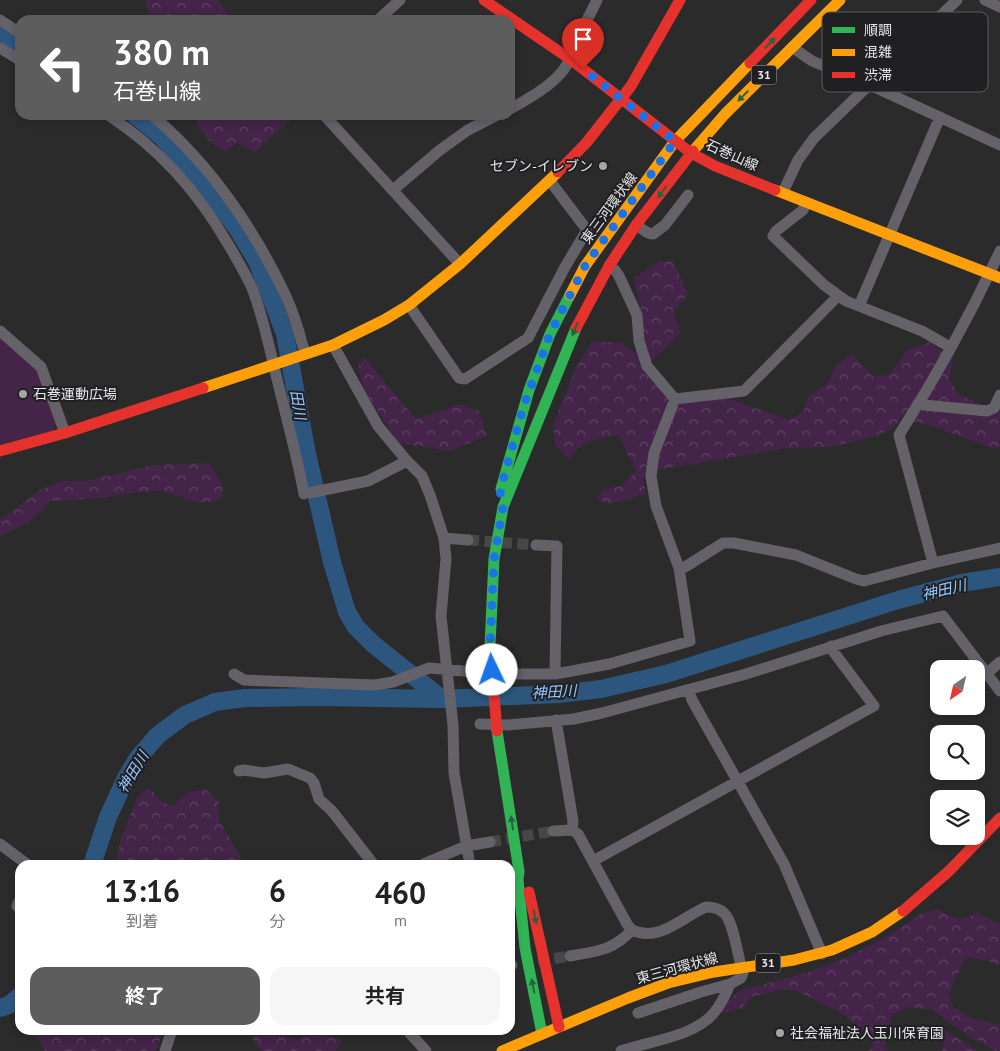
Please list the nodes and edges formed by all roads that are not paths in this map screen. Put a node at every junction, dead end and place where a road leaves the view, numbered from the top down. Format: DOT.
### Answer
graph roads {
  1 [pos="400,0"];
  2 [pos="484,0"];
  3 [pos="597,0"];
  4 [pos="680,0"];
  5 [pos="811,0"];
  6 [pos="840,0"];
  7 [pos="958,0"];
  8 [pos="986,0"];
  9 [pos="1000,7"];
  10 [pos="828,12"];
  11 [pos="945,12"];
  12 [pos="384,15"];
  13 [pos="506,15"];
  14 [pos="822,18"];
  15 [pos="0,20"];
  16 [pos="515,22"];
  17 [pos="15,30"];
  18 [pos="792,47"];
  19 [pos="0,48"];
  20 [pos="15,57"];
  21 [pos="570,60"];
  22 [pos="822,65"];
  23 [pos="862,92"];
  24 [pos="887,92"];
  25 [pos="622,98"];
  26 [pos="515,106"];
  27 [pos="940,117"];
  28 [pos="115,120"];
  29 [pos="157,120"];
  30 [pos="329,120"];
  31 [pos="488,120"];
  32 [pos="675,141"];
  33 [pos="1000,145"];
  34 [pos="691,153"];
  35 [pos="550,180"];
  36 [pos="393,190"];
  37 [pos="783,192"];
  38 [pos="688,195"];
  39 [pos="806,202"];
  40 [pos="636,225"];
  41 [pos="889,234"];
  42 [pos="1000,251"];
  43 [pos="460,264"];
  44 [pos="609,266"];
  45 [pos="995,276"];
  46 [pos="838,296"];
  47 [pos="409,305"];
  48 [pos="859,306"];
  49 [pos="0,331"];
  50 [pos="333,344"];
  51 [pos="950,347"];
  52 [pos="303,354"];
  53 [pos="277,363"];
  54 [pos="1000,395"];
  55 [pos="675,399"];
  56 [pos="920,402"];
  57 [pos="65,433"];
  58 [pos="0,451"];
  59 [pos="407,461"];
  60 [pos="503,507"];
  61 [pos="444,538"];
  62 [pos="468,540"];
  63 [pos="536,545"];
  64 [pos="1000,548"];
  65 [pos="933,563"];
  66 [pos="679,568"];
  67 [pos="831,646"];
  68 [pos="1000,662"];
  69 [pos="447,670"];
  70 [pos="234,674"];
  71 [pos="555,674"];
  72 [pos="986,674"];
  73 [pos="689,690"];
  74 [pos="1000,691"];
  75 [pos="556,720"];
  76 [pos="480,724"];
  77 [pos="238,771"];
  78 [pos="737,782"];
  79 [pos="1000,818"];
  80 [pos="572,830"];
  81 [pos="553,831"];
  82 [pos="490,842"];
  83 [pos="0,844"];
  84 [pos="466,846"];
  85 [pos="21,860"];
  86 [pos="370,860"];
  87 [pos="433,860"];
  88 [pos="469,860"];
  89 [pos="593,861"];
  90 [pos="519,871"];
  91 [pos="632,930"];
  92 [pos="822,954"];
  93 [pos="570,956"];
  94 [pos="741,967"];
  95 [pos="730,984"];
  96 [pos="638,1013"];
  97 [pos="559,1027"];
  98 [pos="542,1034"];
  99 [pos="170,1035"];
  100 [pos="412,1035"];
  101 [pos="628,1050"];
  102 [pos="165,1051"];
  103 [pos="426,1051"];
  104 [pos="502,1051"];
  1 -- 12 [label="street"];
  2 -- 13 [label="main road, 石巻山線"];
  3 -- 21 [label="street"];
  4 -- 25 [label="main road"];
  32 -- 5 [label="main road, 東三河環状線 / 31, one-way"];
  6 -- 10 [label="main road, 東三河環状線 / 31"];
  7 -- 11 [label="street"];
  8 -- 9 [label="street"];
  14 -- 18 [label="main road, 東三河環状線 / 31"];
  15 -- 17 [label="street"];
  16 -- 21 [label="main road, 石巻山線"];
  18 -- 22 [label="street"];
  18 -- 34 [label="main road, 東三河環状線 / 31, one-way"];
  19 -- 20 [label="street"];
  21 -- 25 [label="main road, 石巻山線"];
  21 -- 26 [label="street"];
  23 -- 37 [label="street"];
  24 -- 27 [label="street"];
  25 -- 32 [label="main road, 石巻山線"];
  25 -- 35 [label="main road"];
  27 -- 33 [label="street"];
  27 -- 41 [label="street"];
  28 -- 53 [label="street"];
  29 -- 52 [label="street"];
  30 -- 36 [label="street"];
  31 -- 36 [label="street"];
  32 -- 34 [label="main road, 石巻山線"];
  32 -- 60 [label="main road, 東三河環状線 / 31"];
  34 -- 37 [label="main road, 石巻山線"];
  34 -- 40 [label="main road, 東三河環状線 / 31, one-way"];
  35 -- 43 [label="main road"];
  35 -- 47 [label="street"];
  36 -- 43 [label="street"];
  37 -- 39 [label="main road, 石巻山線"];
  38 -- 40 [label="street"];
  39 -- 41 [label="main road, 石巻山線"];
  39 -- 46 [label="street"];
  40 -- 44 [label="main road, 東三河環状線 / 31"];
  41 -- 45 [label="main road, 石巻山線"];
  41 -- 48 [label="street"];
  42 -- 45 [label="street"];
  43 -- 47 [label="main road"];
  44 -- 55 [label="street"];
  44 -- 60 [label="main road, 東三河環状線 / 31, one-way"];
  45 -- 51 [label="street"];
  46 -- 48 [label="street"];
  46 -- 55 [label="street"];
  47 -- 50 [label="main road"];
  48 -- 51 [label="street"];
  49 -- 57 [label="street"];
  50 -- 52 [label="main road"];
  50 -- 59 [label="street"];
  51 -- 56 [label="street"];
  52 -- 53 [label="main road"];
  53 -- 57 [label="main road"];
  53 -- 59 [label="street"];
  54 -- 56 [label="street"];
  55 -- 66 [label="street"];
  56 -- 65 [label="street"];
  57 -- 58 [label="main road"];
  59 -- 61 [label="street"];
  90 -- 60 [label="main road, 東三河環状線 / 31, one-way, bridge"];
  61 -- 62 [label="street"];
  61 -- 69 [label="street"];
  63 -- 71 [label="street"];
  64 -- 65 [label="street"];
  65 -- 66 [label="street"];
  66 -- 71 [label="street"];
  67 -- 72 [label="street"];
  67 -- 73 [label="street"];
  67 -- 78 [label="street"];
  68 -- 72 [label="street"];
  69 -- 70 [label="street"];
  69 -- 71 [label="street"];
  69 -- 84 [label="street"];
  72 -- 74 [label="street"];
  73 -- 75 [label="street"];
  73 -- 78 [label="street"];
  75 -- 76 [label="street"];
  75 -- 80 [label="street"];
  77 -- 86 [label="street"];
  78 -- 89 [label="street"];
  78 -- 92 [label="street"];
  79 -- 92 [label="main road, 東三河環状線 / 31"];
  80 -- 81 [label="street"];
  80 -- 89 [label="street"];
  82 -- 84 [label="street"];
  83 -- 85 [label="street"];
  84 -- 87 [label="street"];
  84 -- 88 [label="street"];
  89 -- 91 [label="street"];
  90 -- 97 [label="main road, 東三河環状線 / 31, one-way"];
  98 -- 90 [label="main road, 東三河環状線 / 31, one-way"];
  91 -- 93 [label="street"];
  91 -- 94 [label="street"];
  92 -- 94 [label="main road, 東三河環状線 / 31"];
  94 -- 95 [label="street"];
  94 -- 97 [label="main road, 東三河環状線 / 31"];
  95 -- 96 [label="street"];
  95 -- 101 [label="street"];
  97 -- 98 [label="main road, 東三河環状線 / 31"];
  98 -- 104 [label="main road, 東三河環状線 / 31"];
  99 -- 102 [label="street"];
  100 -- 103 [label="street"];
}
